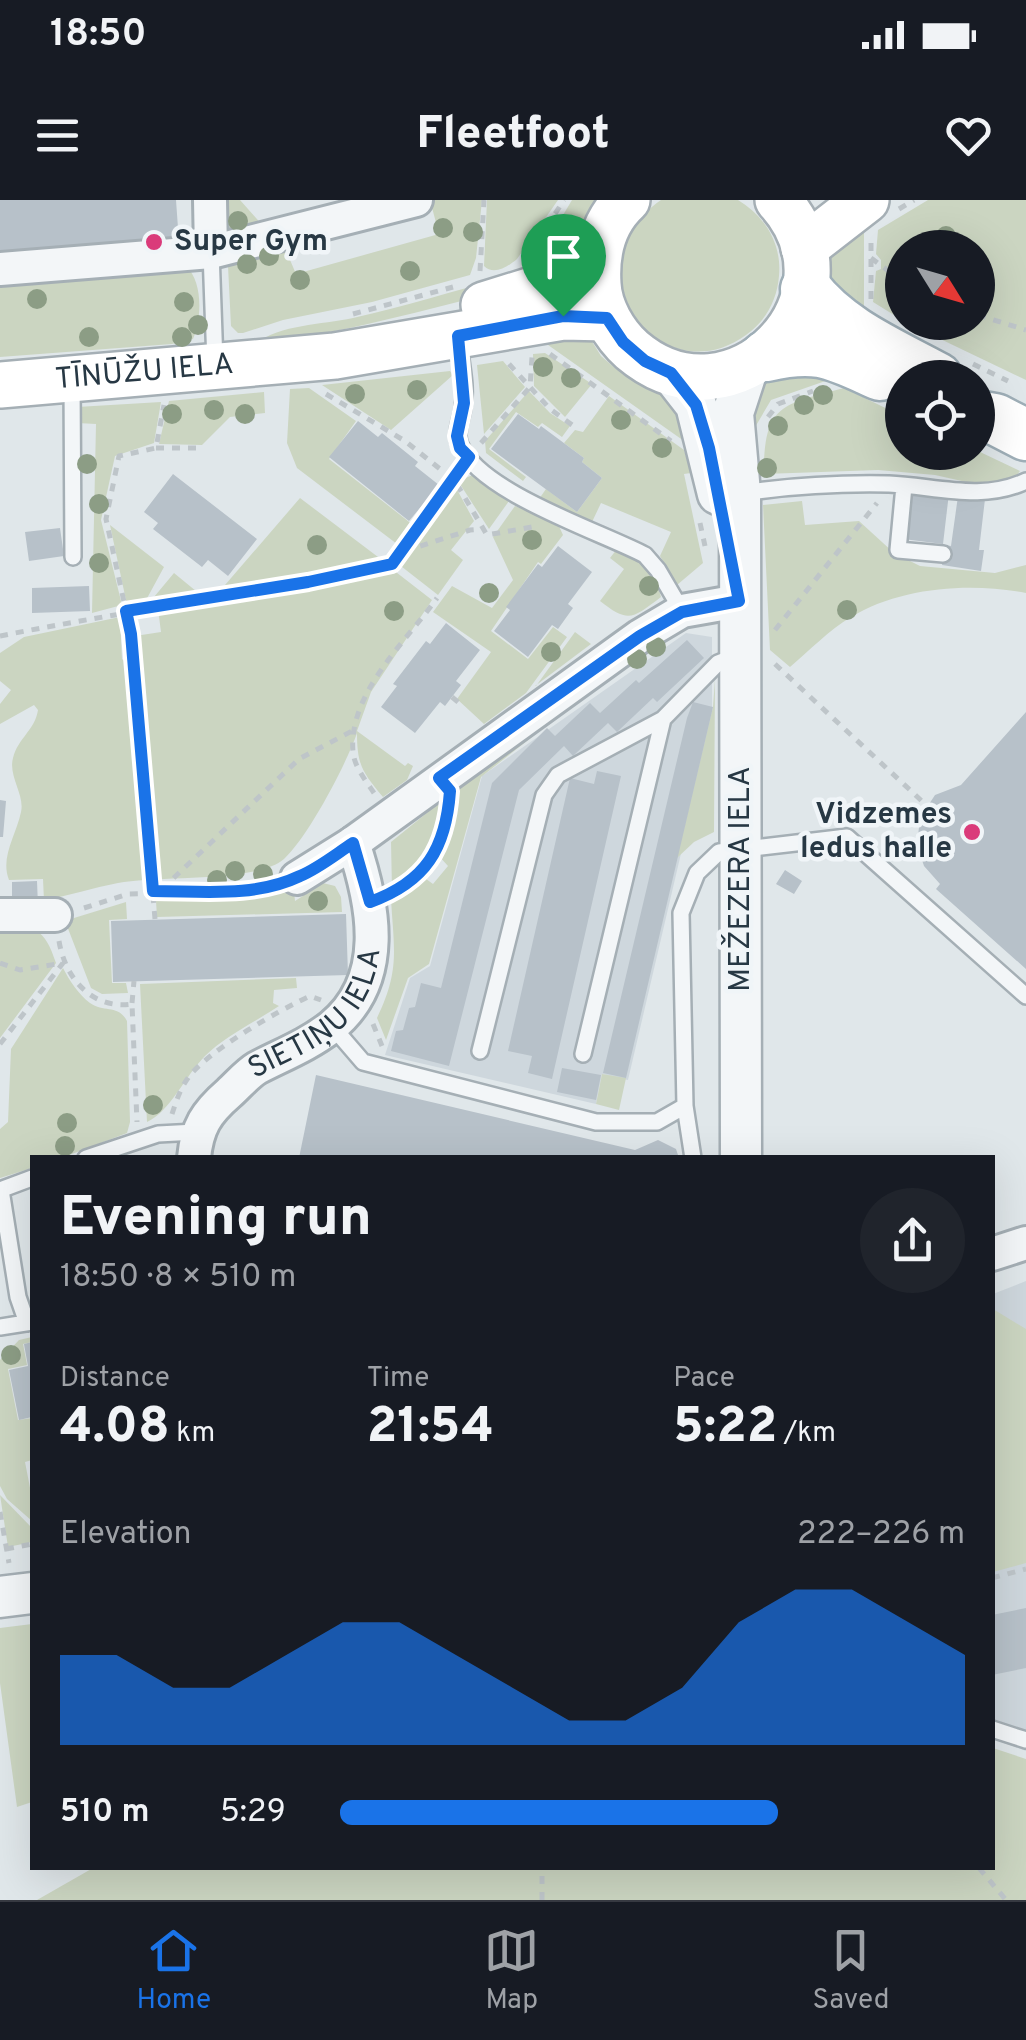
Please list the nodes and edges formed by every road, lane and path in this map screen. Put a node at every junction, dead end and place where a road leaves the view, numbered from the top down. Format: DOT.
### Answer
graph roads {
  1 [pos="210,200"];
  2 [pos="416,200"];
  3 [pos="484,200"];
  4 [pos="564,200"];
  5 [pos="626,200"];
  6 [pos="778,200"];
  7 [pos="866,200"];
  8 [pos="211,252"];
  9 [pos="527,256"];
  10 [pos="597,262"];
  11 [pos="805,268"];
  12 [pos="885,268"];
  13 [pos="0,269"];
  14 [pos="480,279"];
  15 [pos="871,300"];
  16 [pos="607,318"];
  17 [pos="995,320"];
  18 [pos="1026,330"];
  19 [pos="458,336"];
  20 [pos="537,345"];
  21 [pos="546,352"];
  22 [pos="501,354"];
  23 [pos="289,359"];
  24 [pos="904,360"];
  25 [pos="757,361"];
  26 [pos="215,367"];
  27 [pos="671,373"];
  28 [pos="885,377"];
  29 [pos="72,379"];
  30 [pos="0,385"];
  31 [pos="530,386"];
  32 [pos="817,390"];
  33 [pos="323,392"];
  34 [pos="166,397"];
  35 [pos="575,427"];
  36 [pos="762,431"];
  37 [pos="156,448"];
  38 [pos="202,448"];
  39 [pos="684,450"];
  40 [pos="469,457"];
  41 [pos="455,481"];
  42 [pos="1026,481"];
  43 [pos="897,485"];
  44 [pos="740,493"];
  45 [pos="541,526"];
  46 [pos="484,529"];
  47 [pos="401,552"];
  48 [pos="943,554"];
  49 [pos="73,557"];
  50 [pos="438,598"];
  51 [pos="739,601"];
  52 [pos="126,611"];
  53 [pos="682,612"];
  54 [pos="0,636"];
  55 [pos="756,651"];
  56 [pos="452,697"];
  57 [pos="459,703"];
  58 [pos="662,719"];
  59 [pos="354,730"];
  60 [pos="439,778"];
  61 [pos="925,804"];
  62 [pos="392,815"];
  63 [pos="353,843"];
  64 [pos="741,850"];
  65 [pos="296,878"];
  66 [pos="156,891"];
  67 [pos="370,902"];
  68 [pos="0,915"];
  69 [pos="55,915"];
  70 [pos="155,920"];
  71 [pos="0,963"];
  72 [pos="62,963"];
  73 [pos="134,981"];
  74 [pos="361,993"];
  75 [pos="1026,996"];
  76 [pos="132,1004"];
  77 [pos="332,1026"];
  78 [pos="0,1044"];
  79 [pos="480,1051"];
  80 [pos="583,1054"];
  81 [pos="392,1068"];
  82 [pos="685,1106"];
  83 [pos="137,1140"];
  84 [pos="195,1145"];
  85 [pos="94,1155"];
  86 [pos="692,1155"];
  87 [pos="740,1155"];
  88 [pos="30,1179"];
  89 [pos="0,1190"];
  90 [pos="1026,1243"];
  91 [pos="995,1253"];
  92 [pos="30,1322"];
  93 [pos="0,1327"];
  94 [pos="0,1512"];
  95 [pos="30,1544"];
  96 [pos="6,1549"];
  97 [pos="1026,1570"];
  98 [pos="995,1577"];
  99 [pos="14,1587"];
  100 [pos="995,1730"];
  101 [pos="1026,1740"];
  102 [pos="542,1870"];
  103 [pos="982,1870"];
  104 [pos="542,1900"];
  105 [pos="1006,1900"];
  1 -- 8 [label="street"];
  2 -- 8 [label="street"];
  3 -- 14 [label="path"];
  4 -- 9 [label="path"];
  5 -- 10 [label="main road"];
  6 -- 11 [label="main road"];
  7 -- 11 [label="main road"];
  8 -- 13 [label="street"];
  8 -- 26 [label="lane"];
  10 -- 16 [label="main road"];
  10 -- 23 [label="main road, TĪNŪŽU IELA"];
  11 -- 24 [label="main road"];
  11 -- 25 [label="main road"];
  12 -- 15 [label="path"];
  16 -- 19 [label="main road, TĪNŪŽU IELA"];
  16 -- 27 [label="main road"];
  17 -- 18 [label="path"];
  19 -- 23 [label="main road, TĪNŪŽU IELA"];
  19 -- 40 [label="lane"];
  20 -- 31 [label="path"];
  21 -- 39 [label="path"];
  22 -- 31 [label="path"];
  23 -- 26 [label="main road, TĪNŪŽU IELA"];
  25 -- 27 [label="main road"];
  25 -- 28 [label="main road"];
  25 -- 44 [label="street, MEŽEZERA IELA"];
  26 -- 29 [label="main road, TĪNŪŽU IELA"];
  27 -- 51 [label="street, MEŽEZERA IELA"];
  29 -- 30 [label="main road, TĪNŪŽU IELA"];
  29 -- 49 [label="lane"];
  31 -- 35 [label="path"];
  31 -- 40 [label="path"];
  32 -- 36 [label="path"];
  33 -- 41 [label="path"];
  34 -- 37 [label="path"];
  37 -- 38 [label="path"];
  37 -- 52 [label="path"];
  40 -- 41 [label="path"];
  40 -- 53 [label="lane"];
  41 -- 46 [label="path"];
  41 -- 47 [label="path"];
  42 -- 43 [label="lane"];
  43 -- 44 [label="lane"];
  43 -- 48 [label="lane"];
  43 -- 55 [label="path"];
  44 -- 51 [label="street, MEŽEZERA IELA"];
  45 -- 46 [label="path"];
  46 -- 47 [label="path"];
  47 -- 52 [label="path"];
  50 -- 59 [label="path"];
  51 -- 53 [label="street"];
  51 -- 55 [label="street, MEŽEZERA IELA"];
  52 -- 54 [label="path"];
  52 -- 66 [label="path"];
  53 -- 60 [label="street"];
  55 -- 58 [label="lane"];
  55 -- 61 [label="path"];
  55 -- 64 [label="street, MEŽEZERA IELA"];
  56 -- 57 [label="path"];
  58 -- 79 [label="lane"];
  58 -- 80 [label="lane"];
  59 -- 62 [label="path"];
  59 -- 66 [label="path"];
  60 -- 62 [label="street"];
  60 -- 67 [label="path"];
  62 -- 63 [label="street"];
  63 -- 65 [label="street"];
  63 -- 67 [label="street, SIETIŅU IELA"];
  64 -- 75 [label="lane"];
  64 -- 82 [label="lane"];
  64 -- 87 [label="street, MEŽEZERA IELA"];
  65 -- 66 [label="path"];
  66 -- 69 [label="path"];
  66 -- 70 [label="path"];
  67 -- 74 [label="street, SIETIŅU IELA"];
  68 -- 69 [label="street"];
  69 -- 72 [label="path"];
  71 -- 72 [label="path"];
  72 -- 76 [label="path"];
  72 -- 78 [label="path"];
  73 -- 76 [label="path"];
  74 -- 77 [label="street, SIETIŅU IELA"];
  74 -- 81 [label="path"];
  76 -- 83 [label="path"];
  77 -- 81 [label="lane"];
  77 -- 84 [label="street, SIETIŅU IELA"];
  81 -- 82 [label="lane"];
  82 -- 86 [label="lane"];
  83 -- 84 [label="lane"];
  83 -- 85 [label="lane"];
  88 -- 89 [label="lane"];
  89 -- 92 [label="lane"];
  90 -- 91 [label="street"];
  92 -- 93 [label="lane"];
  94 -- 96 [label="path"];
  95 -- 96 [label="path"];
  96 -- 99 [label="path"];
  97 -- 98 [label="path"];
  100 -- 101 [label="lane"];
  102 -- 104 [label="path"];
  103 -- 105 [label="path"];
}
